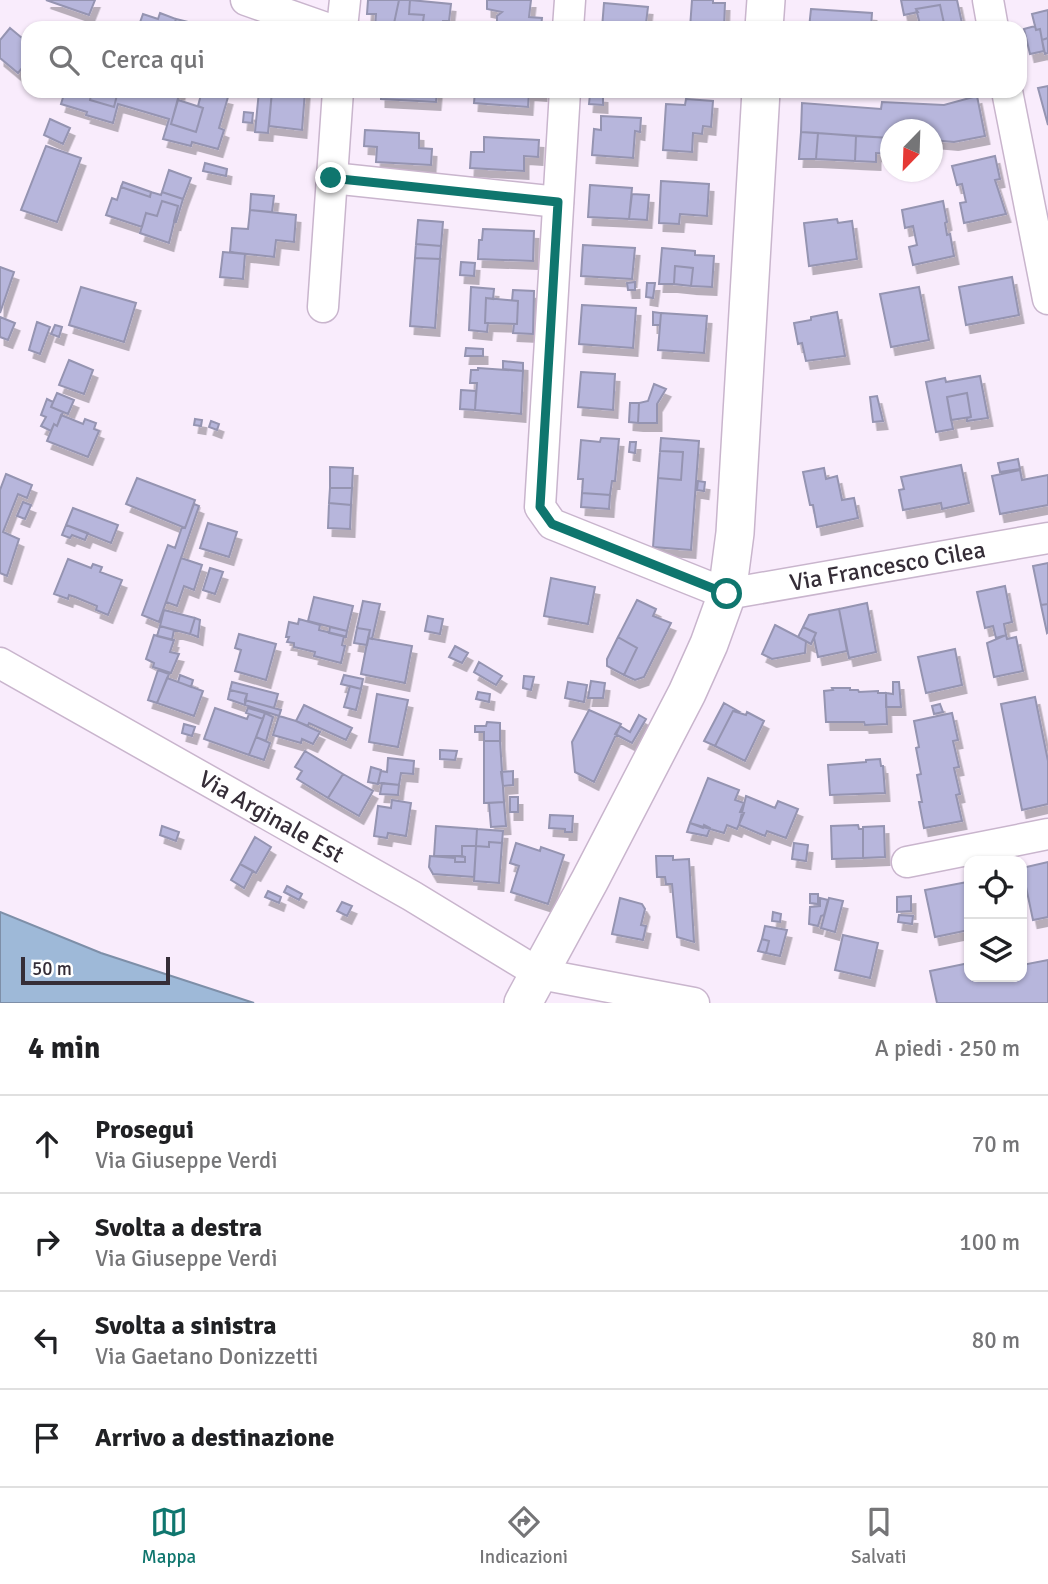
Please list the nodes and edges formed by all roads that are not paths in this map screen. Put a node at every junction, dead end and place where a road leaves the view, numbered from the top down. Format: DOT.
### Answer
graph roads {
  1 [pos="246,0"];
  2 [pos="345,0"];
  3 [pos="570,0"];
  4 [pos="766,0"];
  5 [pos="988,0"];
  6 [pos="306,21"];
  7 [pos="343,21"];
  8 [pos="568,21"];
  9 [pos="764,21"];
  10 [pos="992,21"];
  11 [pos="337,98"];
  12 [pos="565,98"];
  13 [pos="761,98"];
  14 [pos="1010,98"];
  15 [pos="1036,166"];
  16 [pos="331,178"];
  17 [pos="558,202"];
  18 [pos="1048,299"];
  19 [pos="323,307"];
  20 [pos="1048,538"];
  21 [pos="727,594"];
  22 [pos="0,663"];
  23 [pos="1048,834"];
  24 [pos="907,862"];
  25 [pos="531,988"];
  26 [pos="694,1003"];
  1 -- 6 [label="street"];
  2 -- 7 [label="street"];
  3 -- 8 [label="street"];
  4 -- 9 [label="main road"];
  5 -- 10 [label="street"];
  11 -- 16 [label="street"];
  12 -- 17 [label="street"];
  13 -- 21 [label="main road"];
  14 -- 15 [label="street"];
  15 -- 18 [label="street"];
  16 -- 17 [label="street"];
  16 -- 19 [label="street"];
  17 -- 21 [label="street"];
  20 -- 21 [label="street, Via Francesco Cilea"];
  21 -- 25 [label="main road"];
  22 -- 25 [label="street, Via Arginale Est"];
  23 -- 24 [label="street"];
  25 -- 26 [label="street"];
}
